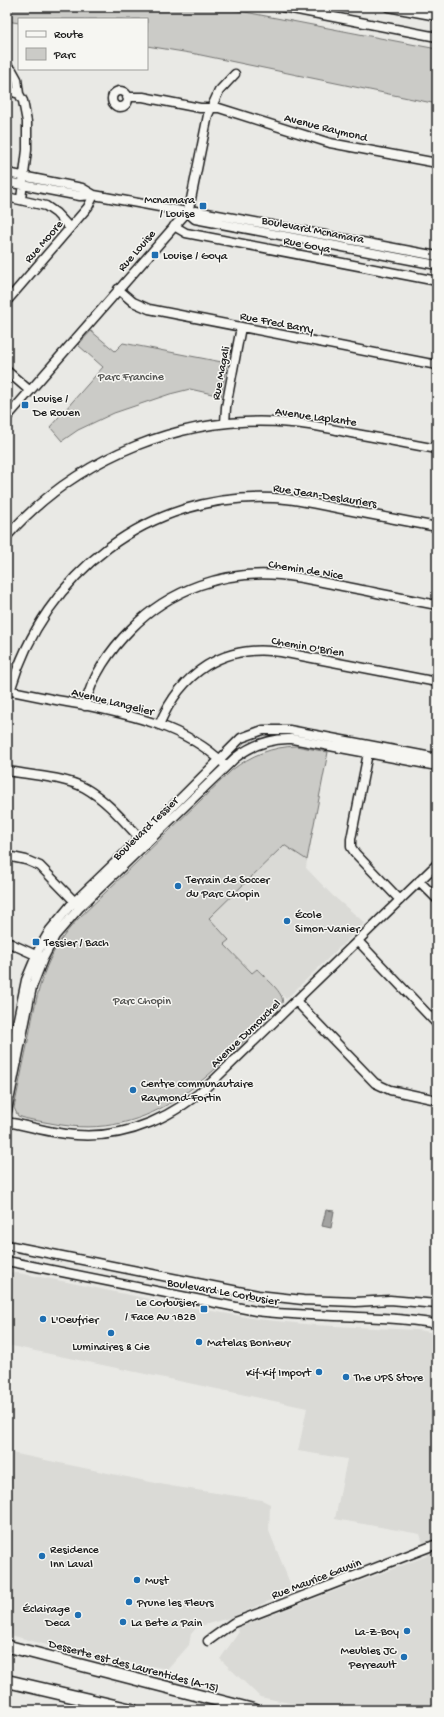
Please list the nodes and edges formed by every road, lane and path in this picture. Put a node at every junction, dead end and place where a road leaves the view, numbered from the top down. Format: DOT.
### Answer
graph roads {
  1 [pos="282,7"];
  2 [pos="388,7"];
  3 [pos="437,16"];
  4 [pos="437,37"];
  5 [pos="7,66"];
  6 [pos="235,74"];
  7 [pos="7,90"];
  8 [pos="19,94"];
  9 [pos="128,97"];
  10 [pos="210,108"];
  11 [pos="437,163"];
  12 [pos="7,173"];
  13 [pos="25,177"];
  14 [pos="7,182"];
  15 [pos="23,185"];
  16 [pos="94,195"];
  17 [pos="7,197"];
  18 [pos="21,199"];
  19 [pos="187,212"];
  20 [pos="174,226"];
  21 [pos="70,228"];
  22 [pos="437,256"];
  23 [pos="437,265"];
  24 [pos="437,281"];
  25 [pos="7,288"];
  26 [pos="118,289"];
  27 [pos="13,294"];
  28 [pos="7,301"];
  29 [pos="241,327"];
  30 [pos="437,365"];
  31 [pos="7,370"];
  32 [pos="30,391"];
  33 [pos="7,417"];
  34 [pos="225,423"];
  35 [pos="437,449"];
  36 [pos="437,527"];
  37 [pos="7,536"];
  38 [pos="437,605"];
  39 [pos="437,682"];
  40 [pos="9,690"];
  41 [pos="85,706"];
  42 [pos="159,725"];
  43 [pos="368,753"];
  44 [pos="437,758"];
  45 [pos="223,763"];
  46 [pos="437,766"];
  47 [pos="7,770"];
  48 [pos="143,842"];
  49 [pos="7,856"];
  50 [pos="437,864"];
  51 [pos="419,881"];
  52 [pos="437,899"];
  53 [pos="400,900"];
  54 [pos="78,904"];
  55 [pos="358,941"];
  56 [pos="7,942"];
  57 [pos="39,957"];
  58 [pos="296,1001"];
  59 [pos="437,1024"];
  60 [pos="14,1031"];
  61 [pos="7,1072"];
  62 [pos="437,1100"];
  63 [pos="7,1111"];
  64 [pos="7,1122"];
  65 [pos="7,1245"];
  66 [pos="7,1261"];
  67 [pos="437,1304"];
  68 [pos="437,1324"];
  69 [pos="437,1544"];
  70 [pos="208,1641"];
  71 [pos="7,1646"];
  72 [pos="7,1681"];
  73 [pos="132,1710"];
  74 [pos="255,1710"];
  1 -- 4 [label="street"];
  2 -- 3 [label="street"];
  5 -- 8 [label="street"];
  6 -- 10 [label="street, Rue Louise"];
  7 -- 8 [label="street"];
  8 -- 13 [label="street"];
  9 -- 10 [label="street, Avenue Raymond"];
  10 -- 11 [label="street, Avenue Raymond"];
  10 -- 19 [label="street, Rue Louise"];
  12 -- 13 [label="street, Boulevard Mcnamara"];
  13 -- 15 [label="street"];
  13 -- 16 [label="street, Boulevard Mcnamara"];
  14 -- 15 [label="street, Boulevard Mcnamara"];
  15 -- 16 [label="street, Boulevard Mcnamara"];
  15 -- 18 [label="street"];
  16 -- 19 [label="street, Boulevard Mcnamara"];
  16 -- 21 [label="street, Rue Moore"];
  17 -- 18 [label="street"];
  18 -- 21 [label="street"];
  19 -- 20 [label="street, Rue Louise"];
  19 -- 22 [label="street, Boulevard Mcnamara"];
  19 -- 23 [label="street, Boulevard Mcnamara"];
  20 -- 24 [label="street, Rue Goya"];
  20 -- 26 [label="street, Rue Louise"];
  21 -- 27 [label="street, Rue Moore"];
  25 -- 27 [label="street"];
  26 -- 29 [label="street, Rue Fred Barry"];
  26 -- 32 [label="street, Rue Louise"];
  27 -- 28 [label="street, Rue Moore"];
  29 -- 30 [label="street, Rue Fred Barry"];
  29 -- 34 [label="street, Rue Magali"];
  31 -- 32 [label="street"];
  32 -- 33 [label="street, Rue Louise"];
  34 -- 35 [label="street, Avenue Laplante"];
  34 -- 37 [label="street, Avenue Laplante"];
  36 -- 40 [label="street, Rue Jean-Deslauriers"];
  38 -- 41 [label="street, Chemin de Nice"];
  39 -- 42 [label="street, Chemin O'Brien"];
  40 -- 41 [label="street, Avenue Langelier"];
  41 -- 42 [label="street, Avenue Langelier"];
  42 -- 45 [label="street, Avenue Langelier"];
  43 -- 45 [label="street, Boulevard Tessier"];
  43 -- 46 [label="street, Boulevard Tessier"];
  43 -- 53 [label="street"];
  44 -- 45 [label="street, Boulevard Tessier"];
  45 -- 48 [label="street, Boulevard Tessier"];
  47 -- 48 [label="street"];
  48 -- 54 [label="street, Boulevard Tessier"];
  49 -- 54 [label="street"];
  50 -- 51 [label="street, Avenue Dumouchel"];
  51 -- 52 [label="street"];
  51 -- 53 [label="street, Avenue Dumouchel"];
  53 -- 55 [label="street, Avenue Dumouchel"];
  54 -- 57 [label="street, Boulevard Tessier"];
  55 -- 58 [label="street, Avenue Dumouchel"];
  55 -- 59 [label="street"];
  56 -- 57 [label="street"];
  57 -- 60 [label="street, Boulevard Tessier"];
  58 -- 62 [label="street"];
  58 -- 64 [label="street, Avenue Dumouchel"];
  60 -- 61 [label="street, Boulevard Tessier"];
  60 -- 63 [label="street, Boulevard Tessier"];
  65 -- 67 [label="street, Boulevard Le Corbusier"];
  66 -- 68 [label="street, Boulevard Le Corbusier"];
  69 -- 70 [label="street, Rue Maurice Gauvin"];
  71 -- 74 [label="main road, Desserte est des Laurentides (A-15)"];
  72 -- 73 [label="highway"];
}
